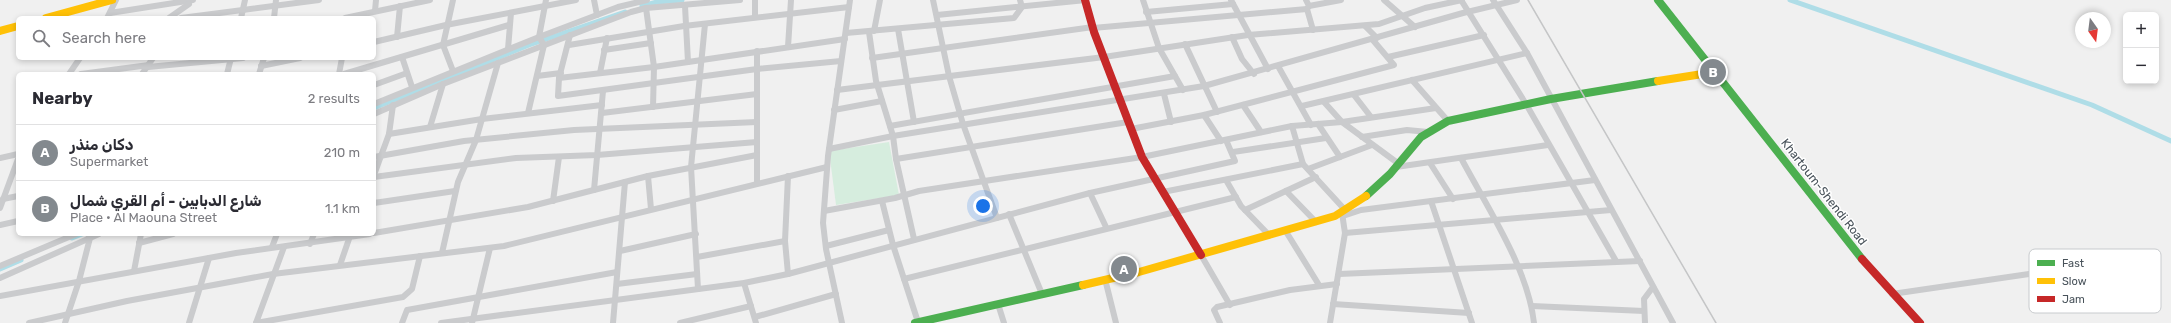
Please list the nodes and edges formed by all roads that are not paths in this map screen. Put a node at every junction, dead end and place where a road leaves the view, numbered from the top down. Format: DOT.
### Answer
graph roads {
  1 [pos="112,0"];
  2 [pos="116,0"];
  3 [pos="245,0"];
  4 [pos="319,0"];
  5 [pos="376,0"];
  6 [pos="430,0"];
  7 [pos="454,0"];
  8 [pos="546,0"];
  9 [pos="576,0"];
  10 [pos="594,0"];
  11 [pos="647,0"];
  12 [pos="740,0"];
  13 [pos="755,0"];
  14 [pos="791,0"];
  15 [pos="880,0"];
  16 [pos="933,0"];
  17 [pos="1020,0"];
  18 [pos="1086,0"];
  19 [pos="1143,0"];
  20 [pos="1306,0"];
  21 [pos="1341,0"];
  22 [pos="1384,0"];
  23 [pos="1462,0"];
  24 [pos="1517,0"];
  25 [pos="1658,0"];
  26 [pos="191,1"];
  27 [pos="1232,2"];
  28 [pos="276,3"];
  29 [pos="849,3"];
  30 [pos="1495,3"];
  31 [pos="400,6"];
  32 [pos="545,6"];
  33 [pos="685,6"];
  34 [pos="1022,7"];
  35 [pos="646,8"];
  36 [pos="1308,8"];
  37 [pos="243,9"];
  38 [pos="375,11"];
  39 [pos="1469,11"];
  40 [pos="110,12"];
  41 [pos="1146,12"];
  42 [pos="511,13"];
  43 [pos="790,13"];
  44 [pos="1238,14"];
  45 [pos="597,15"];
  46 [pos="937,15"];
  47 [pos="53,16"];
  48 [pos="108,16"];
  49 [pos="172,16"];
  50 [pos="182,16"];
  51 [pos="195,16"];
  52 [pos="241,16"];
  53 [pos="274,16"];
  54 [pos="356,16"];
  55 [pos="1402,16"];
  56 [pos="755,17"];
  57 [pos="1149,22"];
  58 [pos="705,24"];
  59 [pos="446,25"];
  60 [pos="939,25"];
  61 [pos="509,26"];
  62 [pos="684,26"];
  63 [pos="1366,26"];
  64 [pos="16,27"];
  65 [pos="1415,27"];
  66 [pos="1093,28"];
  67 [pos="898,29"];
  68 [pos="1313,30"];
  69 [pos="0,31"];
  70 [pos="649,31"];
  71 [pos="872,31"];
  72 [pos="570,35"];
  73 [pos="1248,35"];
  74 [pos="1484,35"];
  75 [pos="845,36"];
  76 [pos="398,37"];
  77 [pos="539,37"];
  78 [pos="1232,37"];
  79 [pos="607,38"];
  80 [pos="1375,38"];
  81 [pos="376,42"];
  82 [pos="651,43"];
  83 [pos="1185,44"];
  84 [pos="442,45"];
  85 [pos="544,45"];
  86 [pos="569,45"];
  87 [pos="788,46"];
  88 [pos="1159,48"];
  89 [pos="508,49"];
  90 [pos="944,49"];
  91 [pos="604,50"];
  92 [pos="757,51"];
  93 [pos="1527,53"];
  94 [pos="902,54"];
  95 [pos="402,57"];
  96 [pos="1104,57"];
  97 [pos="1388,57"];
  98 [pos="872,58"];
  99 [pos="79,60"];
  100 [pos="152,60"];
  101 [pos="219,60"];
  102 [pos="231,60"];
  103 [pos="263,60"];
  104 [pos="284,60"];
  105 [pos="342,60"];
  106 [pos="700,60"];
  107 [pos="1498,60"];
  108 [pos="841,61"];
  109 [pos="688,62"];
  110 [pos="498,63"];
  111 [pos="148,66"];
  112 [pos="261,66"];
  113 [pos="1278,66"];
  114 [pos="654,67"];
  115 [pos="757,69"];
  116 [pos="1268,69"];
  117 [pos="453,71"];
  118 [pos="70,72"];
  119 [pos="98,72"];
  120 [pos="144,72"];
  121 [pos="228,72"];
  122 [pos="260,72"];
  123 [pos="339,72"];
  124 [pos="351,72"];
  125 [pos="1715,72"];
  126 [pos="408,73"];
  127 [pos="600,73"];
  128 [pos="1254,74"];
  129 [pos="560,75"];
  130 [pos="537,76"];
  131 [pos="949,76"];
  132 [pos="1175,76"];
  133 [pos="699,78"];
  134 [pos="1412,80"];
  135 [pos="907,82"];
  136 [pos="376,84"];
  137 [pos="443,84"];
  138 [pos="655,84"];
  139 [pos="877,86"];
  140 [pos="1116,86"];
  141 [pos="1204,86"];
  142 [pos="412,87"];
  143 [pos="837,90"];
  144 [pos="1183,90"];
  145 [pos="603,91"];
  146 [pos="1294,92"];
  147 [pos="757,94"];
  148 [pos="1164,94"];
  149 [pos="1354,95"];
  150 [pos="698,99"];
  151 [pos="1551,99"];
  152 [pos="882,100"];
  153 [pos="1121,100"];
  154 [pos="1324,102"];
  155 [pos="376,103"];
  156 [pos="1526,104"];
  157 [pos="393,105"];
  158 [pos="602,105"];
  159 [pos="1243,105"];
  160 [pos="1302,106"];
  161 [pos="653,108"];
  162 [pos="1436,108"];
  163 [pos="834,110"];
  164 [pos="1217,112"];
  165 [pos="376,113"];
  166 [pos="528,113"];
  167 [pos="602,113"];
  168 [pos="961,115"];
  169 [pos="1204,115"];
  170 [pos="1371,117"];
  171 [pos="482,119"];
  172 [pos="1448,121"];
  173 [pos="757,122"];
  174 [pos="914,122"];
  175 [pos="1171,122"];
  176 [pos="1342,122"];
  177 [pos="695,124"];
  178 [pos="963,124"];
  179 [pos="1318,124"];
  180 [pos="1130,125"];
  181 [pos="1311,125"];
  182 [pos="890,126"];
  183 [pos="1292,126"];
  184 [pos="430,127"];
  185 [pos="602,127"];
  186 [pos="1261,132"];
  187 [pos="1428,132"];
  188 [pos="389,134"];
  189 [pos="893,136"];
  190 [pos="1362,137"];
  191 [pos="1326,138"];
  192 [pos="476,140"];
  193 [pos="1224,140"];
  194 [pos="757,142"];
  195 [pos="1296,142"];
  196 [pos="1372,145"];
  197 [pos="1548,145"];
  198 [pos="691,147"];
  199 [pos="970,147"];
  200 [pos="829,149"];
  201 [pos="1233,152"];
  202 [pos="16,154"];
  203 [pos="597,155"];
  204 [pos="757,155"];
  205 [pos="382,156"];
  206 [pos="376,157"];
  207 [pos="559,157"];
  208 [pos="1142,157"];
  209 [pos="1340,157"];
  210 [pos="0,158"];
  211 [pos="1461,158"];
  212 [pos="896,159"];
  213 [pos="1430,162"];
  214 [pos="467,164"];
  215 [pos="1303,164"];
  216 [pos="1397,166"];
  217 [pos="691,167"];
  218 [pos="827,167"];
  219 [pos="1308,169"];
  220 [pos="376,171"];
  221 [pos="15,175"];
  222 [pos="376,176"];
  223 [pos="648,176"];
  224 [pos="788,176"];
  225 [pos="1316,177"];
  226 [pos="1154,178"];
  227 [pos="1226,180"];
  228 [pos="1595,180"];
  229 [pos="982,181"];
  230 [pos="625,182"];
  231 [pos="757,183"];
  232 [pos="1570,183"];
  233 [pos="594,190"];
  234 [pos="455,191"];
  235 [pos="1162,192"];
  236 [pos="1286,192"];
  237 [pos="1090,194"];
  238 [pos="1480,195"];
  239 [pos="16,196"];
  240 [pos="905,196"];
  241 [pos="1236,196"];
  242 [pos="3,199"];
  243 [pos="693,199"];
  244 [pos="1453,199"];
  245 [pos="553,201"];
  246 [pos="882,201"];
  247 [pos="1431,201"];
  248 [pos="376,203"];
  249 [pos="0,208"];
  250 [pos="651,209"];
  251 [pos="1245,210"];
  252 [pos="1611,210"];
  253 [pos="824,211"];
  254 [pos="1174,212"];
  255 [pos="1588,212"];
  256 [pos="1343,213"];
  257 [pos="1009,214"];
  258 [pos="623,216"];
  259 [pos="997,218"];
  260 [pos="449,219"];
  261 [pos="1493,220"];
  262 [pos="16,222"];
  263 [pos="1316,222"];
  264 [pos="1440,225"];
  265 [pos="0,226"];
  266 [pos="1106,227"];
  267 [pos="888,230"];
  268 [pos="1285,230"];
  269 [pos="376,233"];
  270 [pos="1345,233"];
  271 [pos="696,234"];
  272 [pos="1269,234"];
  273 [pos="71,236"];
  274 [pos="89,236"];
  275 [pos="141,236"];
  276 [pos="165,236"];
  277 [pos="276,236"];
  278 [pos="313,236"];
  279 [pos="350,236"];
  280 [pos="914,239"];
  281 [pos="785,241"];
  282 [pos="139,243"];
  283 [pos="310,244"];
  284 [pos="893,245"];
  285 [pos="826,246"];
  286 [pos="272,247"];
  287 [pos="284,247"];
  288 [pos="490,248"];
  289 [pos="1024,250"];
  290 [pos="620,251"];
  291 [pos="442,253"];
  292 [pos="1201,254"];
  293 [pos="420,256"];
  294 [pos="697,257"];
  295 [pos="209,258"];
  296 [pos="1616,261"];
  297 [pos="1640,261"];
  298 [pos="829,263"];
  299 [pos="340,265"];
  300 [pos="1518,265"];
  301 [pos="0,266"];
  302 [pos="1455,268"];
  303 [pos="134,271"];
  304 [pos="617,272"];
  305 [pos="274,274"];
  306 [pos="697,274"];
  307 [pos="788,274"];
  308 [pos="1339,274"];
  309 [pos="2029,274"];
  310 [pos="0,278"];
  311 [pos="904,279"];
  312 [pos="1105,279"];
  313 [pos="79,281"];
  314 [pos="744,283"];
  315 [pos="616,284"];
  316 [pos="1337,284"];
  317 [pos="1319,285"];
  318 [pos="1653,286"];
  319 [pos="199,287"];
  320 [pos="698,289"];
  321 [pos="836,294"];
  322 [pos="1042,294"];
  323 [pos="1892,294"];
  324 [pos="0,296"];
  325 [pos="478,296"];
  326 [pos="615,300"];
  327 [pos="998,304"];
  328 [pos="1230,304"];
  329 [pos="1333,304"];
  330 [pos="751,306"];
  331 [pos="1532,306"];
  332 [pos="1644,311"];
  333 [pos="1469,313"];
  334 [pos="69,314"];
  335 [pos="755,320"];
  336 [pos="473,321"];
  337 [pos="29,323"];
  338 [pos="65,323"];
  339 [pos="189,323"];
  340 [pos="256,323"];
  341 [pos="402,323"];
  342 [pos="440,323"];
  343 [pos="613,323"];
  344 [pos="680,323"];
  345 [pos="842,323"];
  346 [pos="916,323"];
  347 [pos="1004,323"];
  348 [pos="1116,323"];
  349 [pos="1219,323"];
  350 [pos="1330,323"];
  351 [pos="1472,323"];
  352 [pos="1534,323"];
  353 [pos="1645,323"];
  354 [pos="1673,323"];
  355 [pos="1920,323"];
  1 -- 47 [label="main road"];
  2 -- 40 [label="street"];
  3 -- 37 [label="street"];
  4 -- 28 [label="street"];
  5 -- 38 [label="street"];
  6 -- 31 [label="street"];
  7 -- 59 [label="street"];
  8 -- 32 [label="street"];
  9 -- 32 [label="street"];
  10 -- 45 [label="street"];
  11 -- 45 [label="street"];
  12 -- 33 [label="street"];
  13 -- 56 [label="street"];
  14 -- 43 [label="street"];
  15 -- 71 [label="street"];
  16 -- 46 [label="street"];
  17 -- 34 [label="street"];
  18 -- 34 [label="street"];
  18 -- 66 [label="main road"];
  19 -- 41 [label="street"];
  20 -- 36 [label="street"];
  21 -- 36 [label="street"];
  22 -- 55 [label="street"];
  23 -- 39 [label="street"];
  23 -- 55 [label="street"];
  24 -- 30 [label="street"];
  25 -- 125 [label="main road, Khartoum-Shendi Road"];
  26 -- 40 [label="street"];
  26 -- 49 [label="street"];
  26 -- 50 [label="street"];
  27 -- 41 [label="street"];
  27 -- 44 [label="street"];
  28 -- 37 [label="street"];
  28 -- 53 [label="street"];
  29 -- 43 [label="street"];
  29 -- 75 [label="street"];
  30 -- 39 [label="street"];
  30 -- 93 [label="street"];
  31 -- 38 [label="street"];
  31 -- 76 [label="street"];
  32 -- 42 [label="street"];
  32 -- 77 [label="street"];
  33 -- 35 [label="street"];
  33 -- 62 [label="street"];
  34 -- 46 [label="street"];
  34 -- 60 [label="street"];
  35 -- 70 [label="street"];
  35 -- 72 [label="street"];
  36 -- 44 [label="street"];
  36 -- 68 [label="street"];
  37 -- 51 [label="street"];
  37 -- 52 [label="street"];
  38 -- 54 [label="street"];
  39 -- 65 [label="street"];
  39 -- 74 [label="street"];
  40 -- 48 [label="street"];
  41 -- 57 [label="street"];
  42 -- 59 [label="street"];
  42 -- 61 [label="street"];
  43 -- 56 [label="street"];
  43 -- 87 [label="street"];
  44 -- 57 [label="street"];
  44 -- 73 [label="street"];
  45 -- 77 [label="street"];
  46 -- 60 [label="street"];
  55 -- 63 [label="street"];
  55 -- 65 [label="street"];
  56 -- 58 [label="street"];
  57 -- 66 [label="street"];
  57 -- 88 [label="street"];
  58 -- 62 [label="street"];
  58 -- 106 [label="street"];
  59 -- 76 [label="street"];
  59 -- 84 [label="street"];
  60 -- 67 [label="street"];
  60 -- 90 [label="street"];
  61 -- 84 [label="street"];
  61 -- 89 [label="street"];
  62 -- 70 [label="street"];
  62 -- 109 [label="street"];
  63 -- 68 [label="street"];
  63 -- 80 [label="street"];
  64 -- 69 [label="main road"];
  65 -- 80 [label="street"];
  66 -- 90 [label="street"];
  66 -- 96 [label="main road"];
  67 -- 71 [label="street"];
  67 -- 94 [label="street"];
  68 -- 73 [label="street"];
  70 -- 79 [label="street"];
  70 -- 82 [label="street"];
  71 -- 75 [label="street"];
  71 -- 98 [label="street"];
  72 -- 85 [label="street"];
  72 -- 86 [label="street"];
  73 -- 78 [label="street"];
  73 -- 116 [label="street"];
  74 -- 97 [label="street"];
  74 -- 107 [label="street"];
  75 -- 87 [label="street"];
  75 -- 108 [label="street"];
  76 -- 81 [label="street"];
  77 -- 85 [label="street"];
  77 -- 89 [label="street"];
  78 -- 83 [label="street"];
  78 -- 128 [label="street"];
  79 -- 86 [label="street"];
  79 -- 91 [label="street"];
  80 -- 97 [label="street"];
  80 -- 113 [label="street"];
  82 -- 91 [label="street"];
  82 -- 114 [label="street"];
  83 -- 88 [label="street"];
  83 -- 141 [label="street"];
  84 -- 95 [label="street"];
  84 -- 117 [label="street"];
  85 -- 110 [label="street"];
  85 -- 130 [label="street"];
  86 -- 129 [label="street"];
  87 -- 92 [label="street"];
  88 -- 96 [label="street"];
  88 -- 132 [label="street"];
  89 -- 117 [label="street"];
  90 -- 94 [label="street"];
  90 -- 131 [label="street"];
  91 -- 127 [label="street"];
  92 -- 106 [label="street"];
  92 -- 115 [label="street"];
  93 -- 107 [label="street"];
  93 -- 151 [label="street"];
  94 -- 98 [label="street"];
  94 -- 135 [label="street"];
  95 -- 124 [label="street"];
  95 -- 126 [label="street"];
  96 -- 131 [label="street"];
  96 -- 140 [label="main road"];
  97 -- 146 [label="street"];
  98 -- 139 [label="street"];
  99 -- 118 [label="street"];
  100 -- 111 [label="street"];
  101 -- 111 [label="street"];
  102 -- 121 [label="street"];
  103 -- 112 [label="street"];
  104 -- 112 [label="street"];
  105 -- 123 [label="street"];
  106 -- 109 [label="street"];
  106 -- 133 [label="street"];
  107 -- 134 [label="street"];
  107 -- 156 [label="street"];
  108 -- 115 [label="street"];
  108 -- 143 [label="street"];
  109 -- 114 [label="street"];
  110 -- 137 [label="street"];
  110 -- 171 [label="street"];
  111 -- 119 [label="street"];
  111 -- 120 [label="street"];
  112 -- 122 [label="street"];
  113 -- 116 [label="street"];
  113 -- 146 [label="street"];
  114 -- 127 [label="street"];
  114 -- 138 [label="street"];
  115 -- 133 [label="street"];
  115 -- 147 [label="street"];
  116 -- 128 [label="street"];
  117 -- 142 [label="street"];
  125 -- 151 [label="main road"];
  125 -- 323 [label="main road, Khartoum-Shendi Road"];
  126 -- 136 [label="street"];
  126 -- 142 [label="street"];
  127 -- 129 [label="street"];
  128 -- 141 [label="street"];
  129 -- 130 [label="street"];
  129 -- 145 [label="street"];
  130 -- 166 [label="street"];
  131 -- 135 [label="street"];
  131 -- 168 [label="street"];
  132 -- 140 [label="street"];
  132 -- 144 [label="street"];
  133 -- 138 [label="street"];
  133 -- 150 [label="street"];
  134 -- 149 [label="street"];
  134 -- 162 [label="street"];
  135 -- 139 [label="street"];
  135 -- 174 [label="street"];
  137 -- 157 [label="street"];
  137 -- 184 [label="street"];
  138 -- 145 [label="street"];
  138 -- 161 [label="street"];
  139 -- 143 [label="street"];
  139 -- 152 [label="street"];
  140 -- 153 [label="main road"];
  140 -- 168 [label="street"];
  141 -- 144 [label="street"];
  141 -- 164 [label="street"];
  142 -- 155 [label="street"];
  143 -- 163 [label="street"];
  144 -- 148 [label="street"];
  145 -- 158 [label="street"];
  146 -- 159 [label="street"];
  146 -- 160 [label="street"];
  147 -- 150 [label="street"];
  147 -- 173 [label="street"];
  148 -- 153 [label="street"];
  148 -- 175 [label="street"];
  149 -- 154 [label="street"];
  149 -- 170 [label="street"];
  150 -- 161 [label="street"];
  150 -- 177 [label="street"];
  151 -- 156 [label="main road"];
  151 -- 228 [label="street"];
  152 -- 163 [label="street"];
  152 -- 182 [label="street"];
  153 -- 178 [label="street"];
  153 -- 180 [label="main road"];
  154 -- 160 [label="street"];
  154 -- 176 [label="street"];
  156 -- 172 [label="main road"];
  156 -- 197 [label="street"];
  157 -- 165 [label="street"];
  157 -- 188 [label="street"];
  158 -- 166 [label="street"];
  158 -- 167 [label="street"];
  159 -- 164 [label="street"];
  159 -- 186 [label="street"];
  160 -- 181 [label="street"];
  161 -- 167 [label="street"];
  162 -- 170 [label="street"];
  162 -- 172 [label="street"];
  163 -- 200 [label="street"];
  164 -- 169 [label="street"];
  166 -- 171 [label="street"];
  167 -- 185 [label="street"];
  168 -- 174 [label="street"];
  168 -- 178 [label="street"];
  169 -- 175 [label="street"];
  169 -- 193 [label="street"];
  170 -- 176 [label="street"];
  171 -- 184 [label="street"];
  171 -- 192 [label="street"];
  172 -- 187 [label="main road"];
  173 -- 177 [label="street"];
  173 -- 194 [label="street"];
  174 -- 182 [label="street"];
  175 -- 180 [label="street"];
  176 -- 179 [label="street"];
  176 -- 190 [label="street"];
  177 -- 185 [label="street"];
  177 -- 198 [label="street"];
  178 -- 189 [label="street"];
  178 -- 199 [label="street"];
  179 -- 181 [label="street"];
  179 -- 191 [label="street"];
  180 -- 199 [label="street"];
  180 -- 208 [label="main road"];
  181 -- 183 [label="street"];
  182 -- 189 [label="street"];
  183 -- 186 [label="street"];
  183 -- 195 [label="street"];
  184 -- 188 [label="street"];
  185 -- 192 [label="street"];
  185 -- 203 [label="street"];
  186 -- 193 [label="street"];
  187 -- 190 [label="street"];
  187 -- 216 [label="main road"];
  188 -- 205 [label="street"];
  189 -- 200 [label="street"];
  189 -- 212 [label="street"];
  190 -- 196 [label="street"];
  191 -- 195 [label="street"];
  191 -- 209 [label="street"];
  192 -- 205 [label="street"];
  192 -- 214 [label="street"];
  193 -- 201 [label="street"];
  193 -- 208 [label="street"];
  194 -- 198 [label="street"];
  194 -- 204 [label="street"];
  195 -- 201 [label="street"];
  195 -- 215 [label="street"];
  196 -- 209 [label="street"];
  196 -- 216 [label="street"];
  197 -- 211 [label="street"];
  197 -- 232 [label="street"];
  198 -- 203 [label="street"];
  198 -- 217 [label="street"];
  199 -- 212 [label="street"];
  199 -- 229 [label="street"];
  200 -- 218 [label="street"];
  201 -- 226 [label="street"];
  202 -- 210 [label="street"];
  203 -- 207 [label="street"];
  203 -- 233 [label="street"];
  204 -- 217 [label="street"];
  204 -- 231 [label="street"];
  205 -- 206 [label="street"];
  205 -- 220 [label="street"];
  207 -- 214 [label="street"];
  207 -- 245 [label="street"];
  208 -- 226 [label="main road"];
  208 -- 229 [label="street"];
  209 -- 219 [label="street"];
  211 -- 213 [label="street"];
  211 -- 238 [label="street"];
  212 -- 240 [label="street"];
  213 -- 216 [label="street"];
  213 -- 244 [label="street"];
  214 -- 222 [label="street"];
  214 -- 234 [label="street"];
  215 -- 219 [label="street"];
  215 -- 227 [label="street"];
  216 -- 256 [label="main road"];
  217 -- 223 [label="street"];
  217 -- 243 [label="street"];
  218 -- 224 [label="street"];
  218 -- 253 [label="street"];
  219 -- 225 [label="street"];
  221 -- 242 [label="street"];
  223 -- 230 [label="street"];
  223 -- 250 [label="street"];
  224 -- 231 [label="street"];
  224 -- 281 [label="street"];
  225 -- 236 [label="street"];
  225 -- 256 [label="street"];
  226 -- 235 [label="main road"];
  226 -- 237 [label="street"];
  227 -- 235 [label="street"];
  227 -- 241 [label="street"];
  228 -- 232 [label="street"];
  228 -- 252 [label="street"];
  229 -- 240 [label="street"];
  229 -- 259 [label="street"];
  230 -- 233 [label="street"];
  230 -- 258 [label="street"];
  231 -- 243 [label="street"];
  232 -- 238 [label="street"];
  232 -- 255 [label="street"];
  233 -- 245 [label="street"];
  234 -- 248 [label="street"];
  234 -- 260 [label="street"];
  235 -- 254 [label="main road"];
  236 -- 251 [label="street"];
  236 -- 263 [label="street"];
  237 -- 257 [label="street"];
  237 -- 266 [label="street"];
  238 -- 244 [label="street"];
  238 -- 261 [label="street"];
  239 -- 242 [label="street"];
  240 -- 246 [label="street"];
  240 -- 280 [label="street"];
  241 -- 251 [label="street"];
  241 -- 254 [label="street"];
  242 -- 249 [label="street"];
  243 -- 250 [label="street"];
  243 -- 271 [label="street"];
  244 -- 247 [label="street"];
  245 -- 260 [label="street"];
  246 -- 253 [label="street"];
  246 -- 267 [label="street"];
  247 -- 256 [label="street"];
  247 -- 264 [label="street"];
  250 -- 258 [label="street"];
  251 -- 272 [label="street"];
  252 -- 255 [label="street"];
  252 -- 297 [label="street"];
  253 -- 285 [label="street"];
  254 -- 266 [label="street"];
  254 -- 292 [label="main road"];
  255 -- 261 [label="street"];
  255 -- 296 [label="street"];
  256 -- 263 [label="main road"];
  256 -- 270 [label="street"];
  257 -- 259 [label="street"];
  257 -- 289 [label="street"];
  258 -- 288 [label="street"];
  258 -- 290 [label="street"];
  259 -- 280 [label="street"];
  260 -- 269 [label="street"];
  260 -- 291 [label="street"];
  261 -- 264 [label="street"];
  261 -- 300 [label="street"];
  262 -- 265 [label="street"];
  263 -- 268 [label="main road"];
  264 -- 270 [label="street"];
  264 -- 302 [label="street"];
  266 -- 289 [label="street"];
  267 -- 284 [label="street"];
  267 -- 285 [label="street"];
  268 -- 272 [label="main road"];
  268 -- 317 [label="street"];
  270 -- 308 [label="street"];
  271 -- 290 [label="street"];
  271 -- 294 [label="street"];
  272 -- 292 [label="main road"];
  273 -- 301 [label="street"];
  274 -- 310 [label="street"];
  274 -- 313 [label="street"];
  275 -- 282 [label="street"];
  276 -- 282 [label="street"];
  277 -- 286 [label="street"];
  278 -- 283 [label="street"];
  279 -- 283 [label="street"];
  279 -- 299 [label="street"];
  280 -- 284 [label="street"];
  281 -- 294 [label="street"];
  281 -- 307 [label="street"];
  282 -- 303 [label="street"];
  283 -- 287 [label="street"];
  284 -- 298 [label="street"];
  284 -- 311 [label="street"];
  285 -- 298 [label="street"];
  286 -- 287 [label="street"];
  286 -- 295 [label="street"];
  287 -- 305 [label="street"];
  288 -- 291 [label="street"];
  288 -- 325 [label="street"];
  289 -- 311 [label="street"];
  289 -- 322 [label="street"];
  290 -- 304 [label="street"];
  291 -- 293 [label="street"];
  292 -- 312 [label="main road"];
  292 -- 328 [label="street"];
  293 -- 299 [label="street"];
  293 -- 340 [label="street"];
  294 -- 306 [label="street"];
  295 -- 303 [label="street"];
  295 -- 319 [label="street"];
  296 -- 297 [label="street"];
  296 -- 300 [label="street"];
  297 -- 318 [label="street"];
  298 -- 307 [label="street"];
  298 -- 321 [label="street"];
  299 -- 305 [label="street"];
  300 -- 302 [label="street"];
  300 -- 331 [label="street"];
  302 -- 308 [label="street"];
  302 -- 333 [label="street"];
  303 -- 313 [label="street"];
  304 -- 315 [label="street"];
  304 -- 325 [label="street"];
  305 -- 319 [label="street"];
  305 -- 340 [label="street"];
  306 -- 315 [label="street"];
  306 -- 320 [label="street"];
  307 -- 314 [label="street"];
  308 -- 316 [label="street"];
  309 -- 323 [label="street"];
  311 -- 346 [label="street"];
  312 -- 322 [label="main road"];
  312 -- 348 [label="street"];
  313 -- 324 [label="street"];
  313 -- 334 [label="street"];
  314 -- 320 [label="street"];
  314 -- 330 [label="street"];
  315 -- 326 [label="street"];
  316 -- 317 [label="street"];
  316 -- 329 [label="street"];
  317 -- 328 [label="street"];
  318 -- 332 [label="street"];
  318 -- 354 [label="street"];
  319 -- 334 [label="street"];
  319 -- 339 [label="street"];
  320 -- 326 [label="street"];
  321 -- 335 [label="street"];
  321 -- 345 [label="street"];
  322 -- 327 [label="main road"];
  323 -- 355 [label="main road, Khartoum-Shendi Road"];
  325 -- 336 [label="street"];
  325 -- 341 [label="street"];
  326 -- 336 [label="street"];
  326 -- 343 [label="street"];
  327 -- 346 [label="main road"];
  327 -- 347 [label="street"];
  328 -- 349 [label="street"];
  329 -- 333 [label="street"];
  329 -- 350 [label="street"];
  330 -- 335 [label="street"];
  330 -- 344 [label="street"];
  331 -- 332 [label="street"];
  331 -- 352 [label="street"];
  332 -- 353 [label="street"];
  333 -- 351 [label="street"];
  334 -- 337 [label="street"];
  334 -- 338 [label="street"];
  336 -- 342 [label="street"];
}
